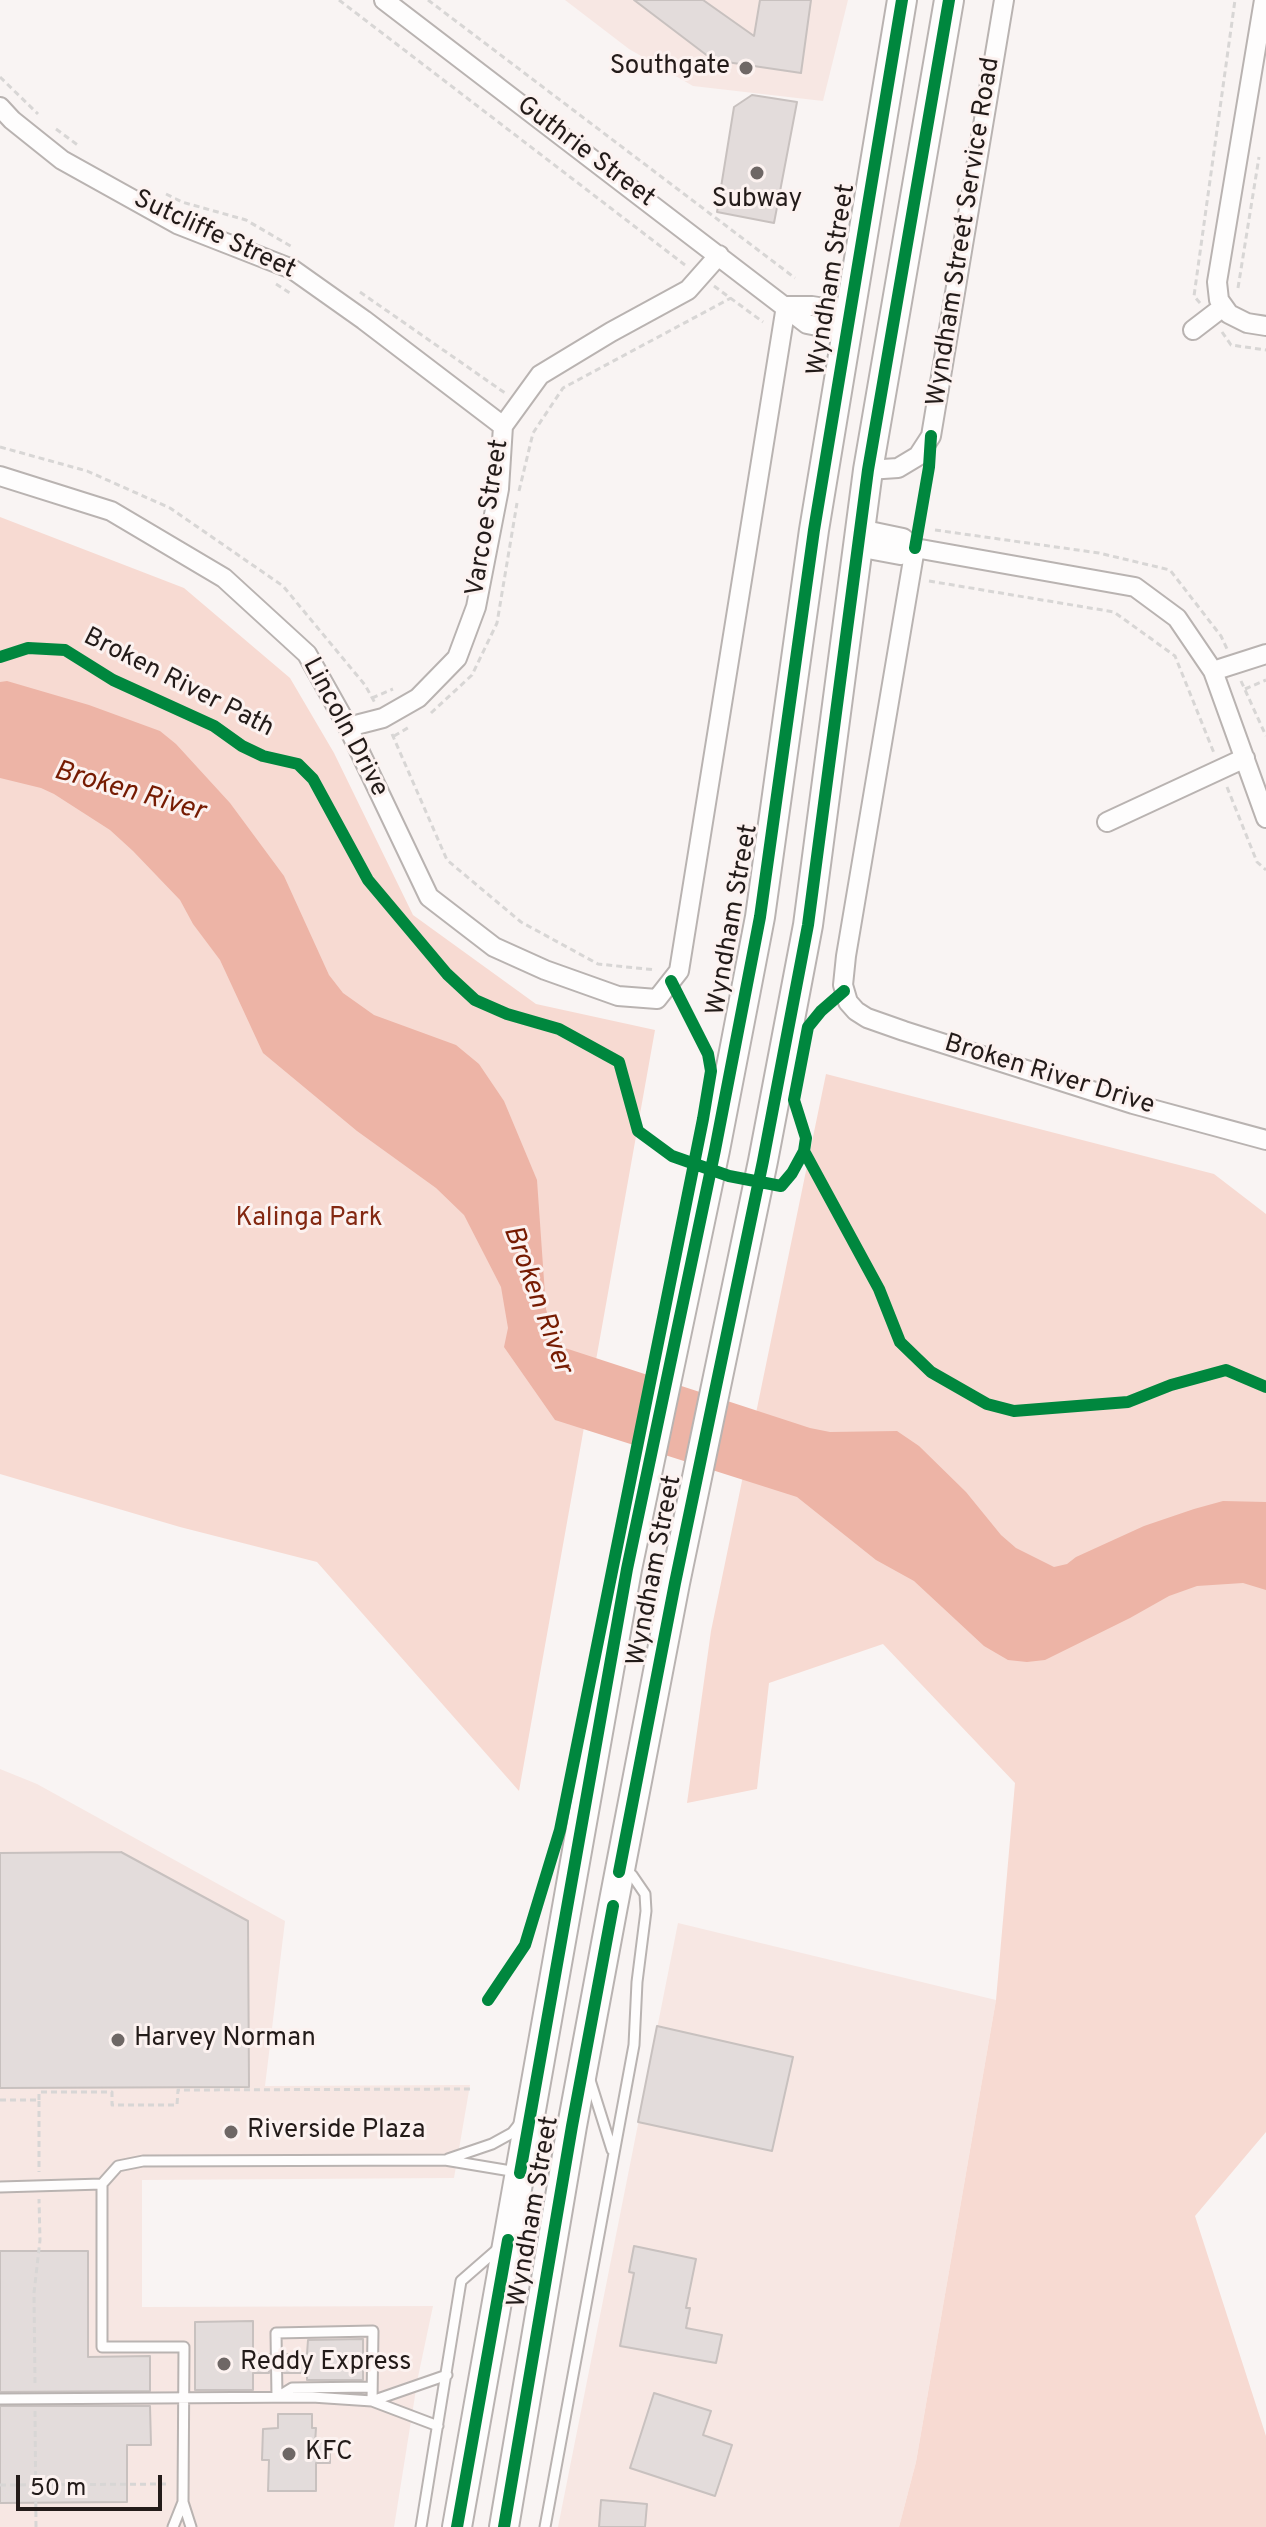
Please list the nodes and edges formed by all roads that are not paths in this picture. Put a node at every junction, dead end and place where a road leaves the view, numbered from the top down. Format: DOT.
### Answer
graph roads {
  1 [pos="384,0"];
  2 [pos="902,0"];
  3 [pos="949,0"];
  4 [pos="1004,0"];
  5 [pos="1264,0"];
  6 [pos="0,107"];
  7 [pos="719,255"];
  8 [pos="1229,304"];
  9 [pos="786,306"];
  10 [pos="849,322"];
  11 [pos="1266,326"];
  12 [pos="894,330"];
  13 [pos="1193,330"];
  14 [pos="503,426"];
  15 [pos="868,470"];
  16 [pos="0,476"];
  17 [pos="814,530"];
  18 [pos="858,538"];
  19 [pos="915,548"];
  20 [pos="1266,654"];
  21 [pos="1213,671"];
  22 [pos="348,727"];
  23 [pos="1245,758"];
  24 [pos="1266,818"];
  25 [pos="1107,822"];
  26 [pos="657,999"];
  27 [pos="1266,1140"];
  28 [pos="619,1872"];
  29 [pos="565,1913"];
  30 [pos="584,2062"];
  31 [pos="531,2108"];
  32 [pos="572,2126"];
  33 [pos="614,2154"];
  34 [pos="445,2160"];
  35 [pos="520,2173"];
  36 [pos="102,2184"];
  37 [pos="0,2187"];
  38 [pos="508,2240"];
  39 [pos="447,2375"];
  40 [pos="372,2387"];
  41 [pos="184,2397"];
  42 [pos="277,2397"];
  43 [pos="0,2399"];
  44 [pos="372,2401"];
  45 [pos="438,2426"];
  46 [pos="183,2502"];
  47 [pos="503,2524"];
  48 [pos="173,2527"];
  49 [pos="191,2527"];
  50 [pos="421,2527"];
  51 [pos="457,2527"];
  52 [pos="545,2527"];
  1 -- 7 [label="street, Guthrie Street"];
  2 -- 10 [label="highway, Wyndham Street"];
  3 -- 12 [label="highway, Wyndham Street"];
  4 -- 15 [label="street, Wyndham Street Service Road"];
  5 -- 8 [label="street"];
  6 -- 14 [label="street, Sutcliffe Street"];
  7 -- 9 [label="street, Guthrie Street"];
  7 -- 14 [label="street, Varcoe Street"];
  8 -- 11 [label="street"];
  8 -- 13 [label="street"];
  9 -- 10 [label="street"];
  9 -- 26 [label="street, Wyndham Street"];
  10 -- 12 [label="highway"];
  10 -- 17 [label="highway, Wyndham Street"];
  12 -- 15 [label="highway, Wyndham Street"];
  14 -- 22 [label="street, Varcoe Street"];
  15 -- 18 [label="highway, Wyndham Street"];
  16 -- 22 [label="street, Lincoln Drive"];
  17 -- 18 [label="highway"];
  17 -- 29 [label="highway, Wyndham Street"];
  18 -- 19 [label="street"];
  18 -- 28 [label="highway, Wyndham Street"];
  19 -- 21 [label="street"];
  19 -- 27 [label="street, Broken River Drive"];
  20 -- 21 [label="street"];
  21 -- 23 [label="street"];
  22 -- 26 [label="street, Lincoln Drive"];
  23 -- 24 [label="street"];
  23 -- 25 [label="street"];
  28 -- 29 [label="highway"];
  28 -- 30 [label="highway, Wyndham Street"];
  28 -- 33 [label="lane"];
  29 -- 31 [label="highway, Wyndham Street"];
  30 -- 32 [label="highway, Wyndham Street"];
  30 -- 33 [label="lane"];
  31 -- 34 [label="lane"];
  31 -- 35 [label="highway, Wyndham Street"];
  32 -- 35 [label="highway"];
  32 -- 47 [label="highway, Wyndham Street"];
  33 -- 52 [label="lane"];
  34 -- 35 [label="lane"];
  34 -- 36 [label="lane"];
  35 -- 38 [label="highway, Wyndham Street"];
  36 -- 37 [label="lane"];
  36 -- 41 [label="lane"];
  38 -- 39 [label="lane"];
  38 -- 51 [label="highway, Wyndham Street"];
  39 -- 44 [label="lane"];
  39 -- 45 [label="lane"];
  40 -- 42 [label="lane"];
  40 -- 42 [label="lane"];
  40 -- 44 [label="lane"];
  41 -- 42 [label="lane"];
  41 -- 43 [label="lane"];
  41 -- 46 [label="lane"];
  42 -- 44 [label="lane"];
  44 -- 45 [label="lane"];
  45 -- 50 [label="lane"];
  46 -- 48 [label="lane"];
  46 -- 49 [label="lane"];
}
